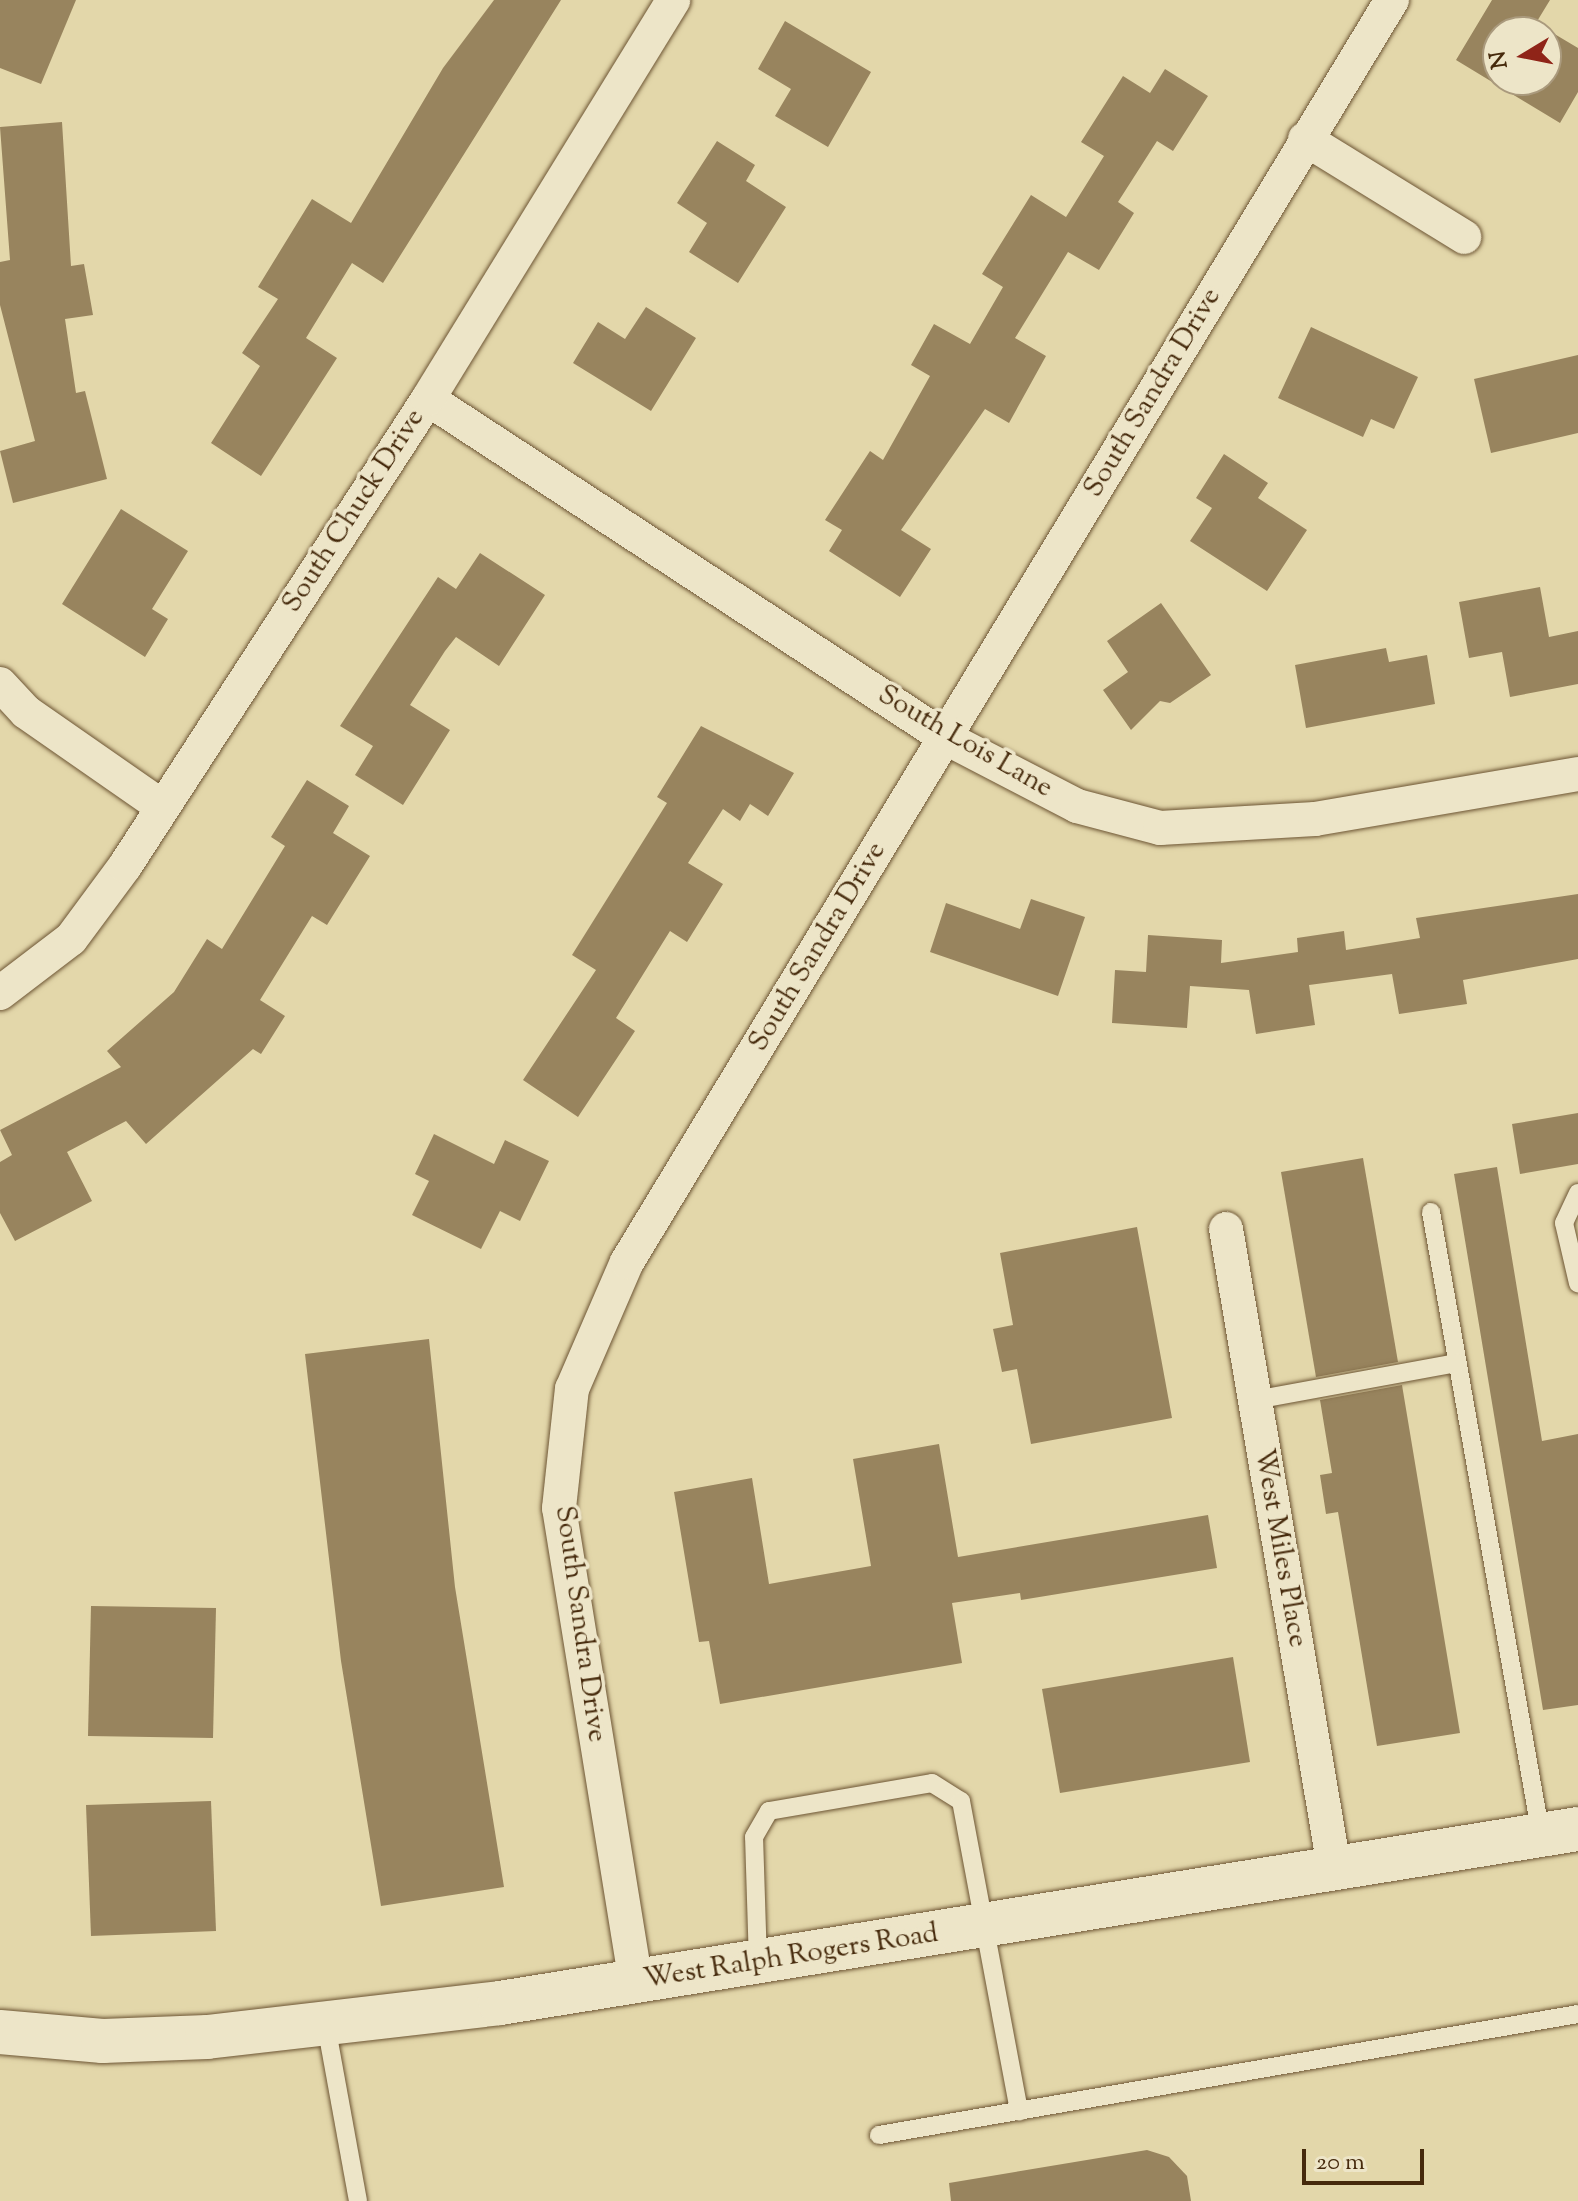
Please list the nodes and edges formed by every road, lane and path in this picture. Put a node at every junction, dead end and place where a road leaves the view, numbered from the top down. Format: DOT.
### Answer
graph roads {
  1 [pos="673,0"];
  2 [pos="1392,0"];
  3 [pos="1305,139"];
  4 [pos="1464,237"];
  5 [pos="428,399"];
  6 [pos="0,684"];
  7 [pos="946,738"];
  8 [pos="1578,774"];
  9 [pos="161,806"];
  10 [pos="0,993"];
  11 [pos="1578,1193"];
  12 [pos="1431,1212"];
  13 [pos="1226,1229"];
  14 [pos="1578,1283"];
  15 [pos="1457,1363"];
  16 [pos="1255,1400"];
  17 [pos="1560,1832"];
  18 [pos="1334,1867"];
  19 [pos="987,1925"];
  20 [pos="758,1963"];
  21 [pos="636,1983"];
  22 [pos="1578,2014"];
  23 [pos="326,2025"];
  24 [pos="0,2032"];
  25 [pos="1019,2112"];
  26 [pos="879,2135"];
  27 [pos="358,2201"];
  1 -- 5 [label="street, South Chuck Drive"];
  2 -- 3 [label="street, South Sandra Drive"];
  3 -- 4 [label="street"];
  3 -- 7 [label="street, South Sandra Drive"];
  5 -- 7 [label="street, South Lois Lane"];
  5 -- 9 [label="street, South Chuck Drive"];
  6 -- 9 [label="street"];
  7 -- 8 [label="street, South Lois Lane"];
  7 -- 21 [label="street, South Sandra Drive"];
  9 -- 10 [label="street, South Chuck Drive"];
  11 -- 14 [label="lane"];
  12 -- 15 [label="lane"];
  13 -- 16 [label="street, West Miles Place"];
  15 -- 16 [label="lane"];
  15 -- 17 [label="lane"];
  16 -- 18 [label="street, West Miles Place"];
  17 -- 18 [label="street, West Ralph Rogers Road"];
  18 -- 19 [label="street, West Ralph Rogers Road"];
  19 -- 20 [label="street, West Ralph Rogers Road"];
  19 -- 20 [label="lane"];
  19 -- 25 [label="lane"];
  20 -- 21 [label="street, West Ralph Rogers Road"];
  21 -- 23 [label="street, West Ralph Rogers Road"];
  22 -- 25 [label="lane"];
  23 -- 24 [label="street, West Ralph Rogers Road"];
  23 -- 27 [label="lane"];
  25 -- 26 [label="lane"];
}
